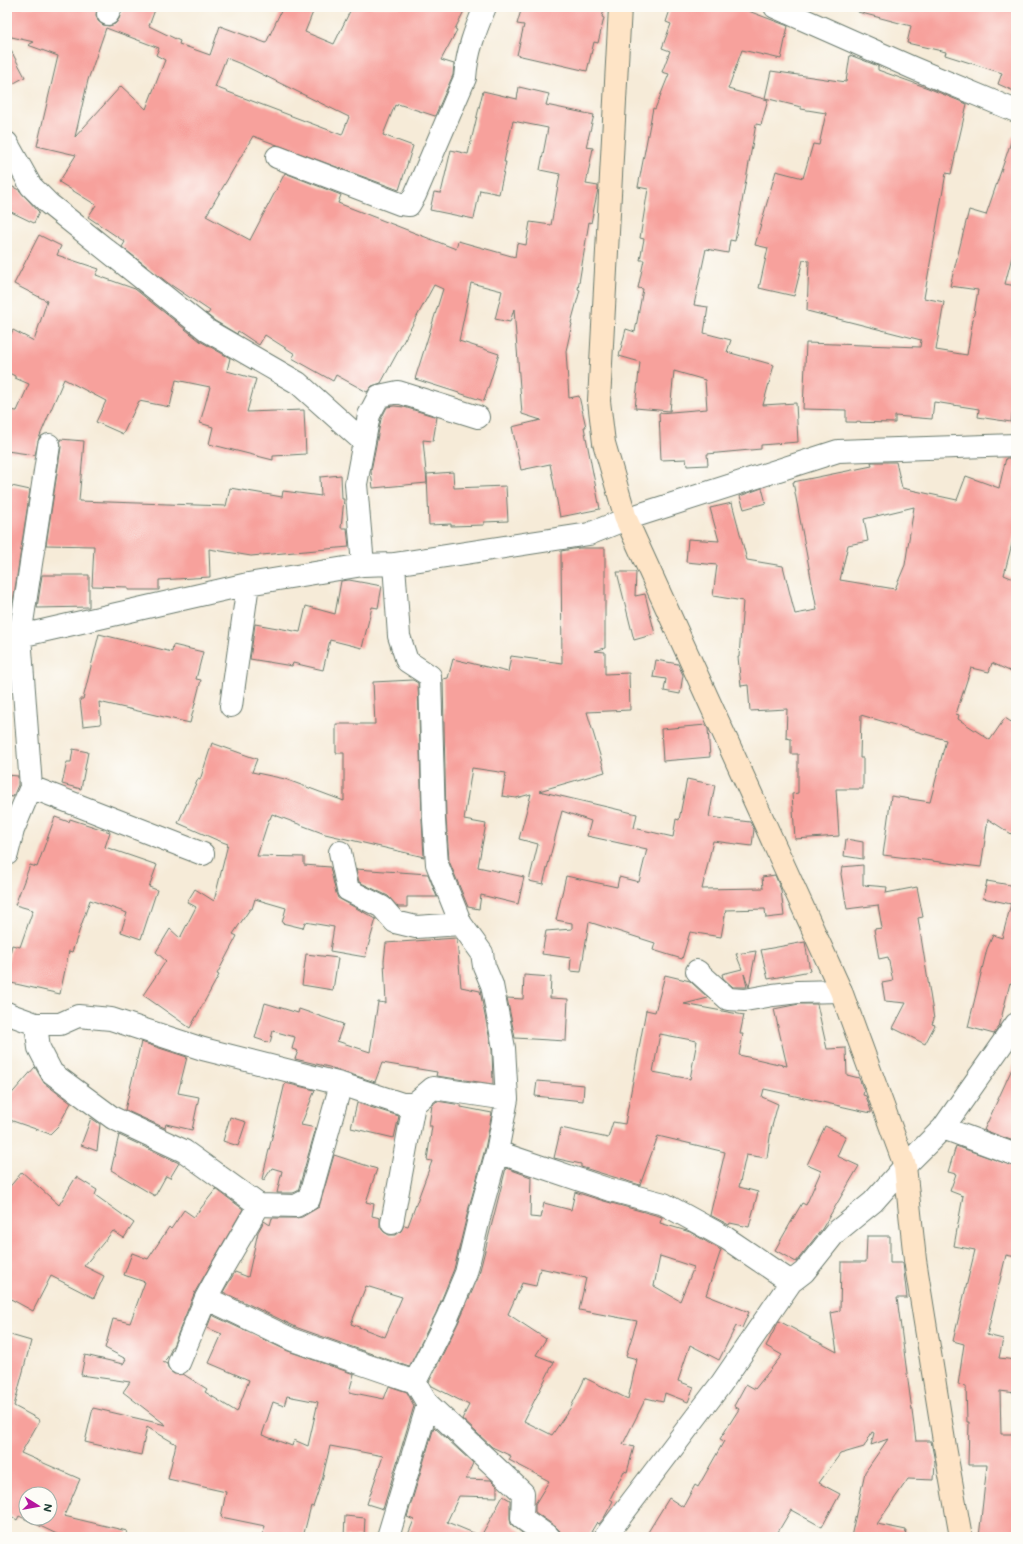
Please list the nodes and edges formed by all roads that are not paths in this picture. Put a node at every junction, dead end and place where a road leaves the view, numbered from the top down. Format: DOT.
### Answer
graph roads {
  1 [pos="485,7"];
  2 [pos="620,7"];
  3 [pos="775,7"];
  4 [pos="1016,110"];
  5 [pos="7,143"];
  6 [pos="277,156"];
  7 [pos="478,417"];
  8 [pos="364,442"];
  9 [pos="49,445"];
  10 [pos="1016,445"];
  11 [pos="626,519"];
  12 [pos="394,564"];
  13 [pos="363,565"];
  14 [pos="248,584"];
  15 [pos="13,637"];
  16 [pos="231,706"];
  17 [pos="31,787"];
  18 [pos="340,852"];
  19 [pos="7,854"];
  20 [pos="203,854"];
  21 [pos="460,924"];
  22 [pos="697,971"];
  23 [pos="841,991"];
  24 [pos="7,1013"];
  25 [pos="36,1024"];
  26 [pos="1016,1024"];
  27 [pos="341,1084"];
  28 [pos="507,1099"];
  29 [pos="414,1104"];
  30 [pos="943,1128"];
  31 [pos="497,1152"];
  32 [pos="1016,1155"];
  33 [pos="905,1166"];
  34 [pos="259,1205"];
  35 [pos="392,1223"];
  36 [pos="791,1282"];
  37 [pos="206,1298"];
  38 [pos="179,1363"];
  39 [pos="415,1382"];
  40 [pos="428,1404"];
  41 [pos="388,1537"];
  42 [pos="549,1537"];
  43 [pos="605,1537"];
  44 [pos="961,1537"];
  1 -- 6 [label="street"];
  2 -- 11 [label="street"];
  3 -- 4 [label="street"];
  5 -- 8 [label="street"];
  7 -- 8 [label="street"];
  8 -- 13 [label="street"];
  9 -- 15 [label="street"];
  10 -- 11 [label="street"];
  11 -- 12 [label="street"];
  11 -- 23 [label="street"];
  12 -- 13 [label="street"];
  12 -- 21 [label="street"];
  13 -- 14 [label="street"];
  14 -- 15 [label="street"];
  14 -- 16 [label="street"];
  15 -- 17 [label="street"];
  17 -- 19 [label="street"];
  17 -- 20 [label="street"];
  18 -- 21 [label="street"];
  21 -- 28 [label="street"];
  22 -- 23 [label="street"];
  23 -- 33 [label="street"];
  24 -- 25 [label="street"];
  25 -- 27 [label="street"];
  25 -- 34 [label="street"];
  26 -- 30 [label="street"];
  27 -- 29 [label="street"];
  27 -- 34 [label="street"];
  28 -- 29 [label="street"];
  28 -- 31 [label="street"];
  29 -- 35 [label="street"];
  30 -- 32 [label="street"];
  30 -- 33 [label="street"];
  31 -- 36 [label="street"];
  31 -- 39 [label="street"];
  33 -- 36 [label="street"];
  33 -- 44 [label="street"];
  34 -- 37 [label="street"];
  36 -- 43 [label="street"];
  37 -- 38 [label="street"];
  37 -- 39 [label="street"];
  39 -- 40 [label="street"];
  40 -- 41 [label="street"];
  40 -- 42 [label="street"];
}
